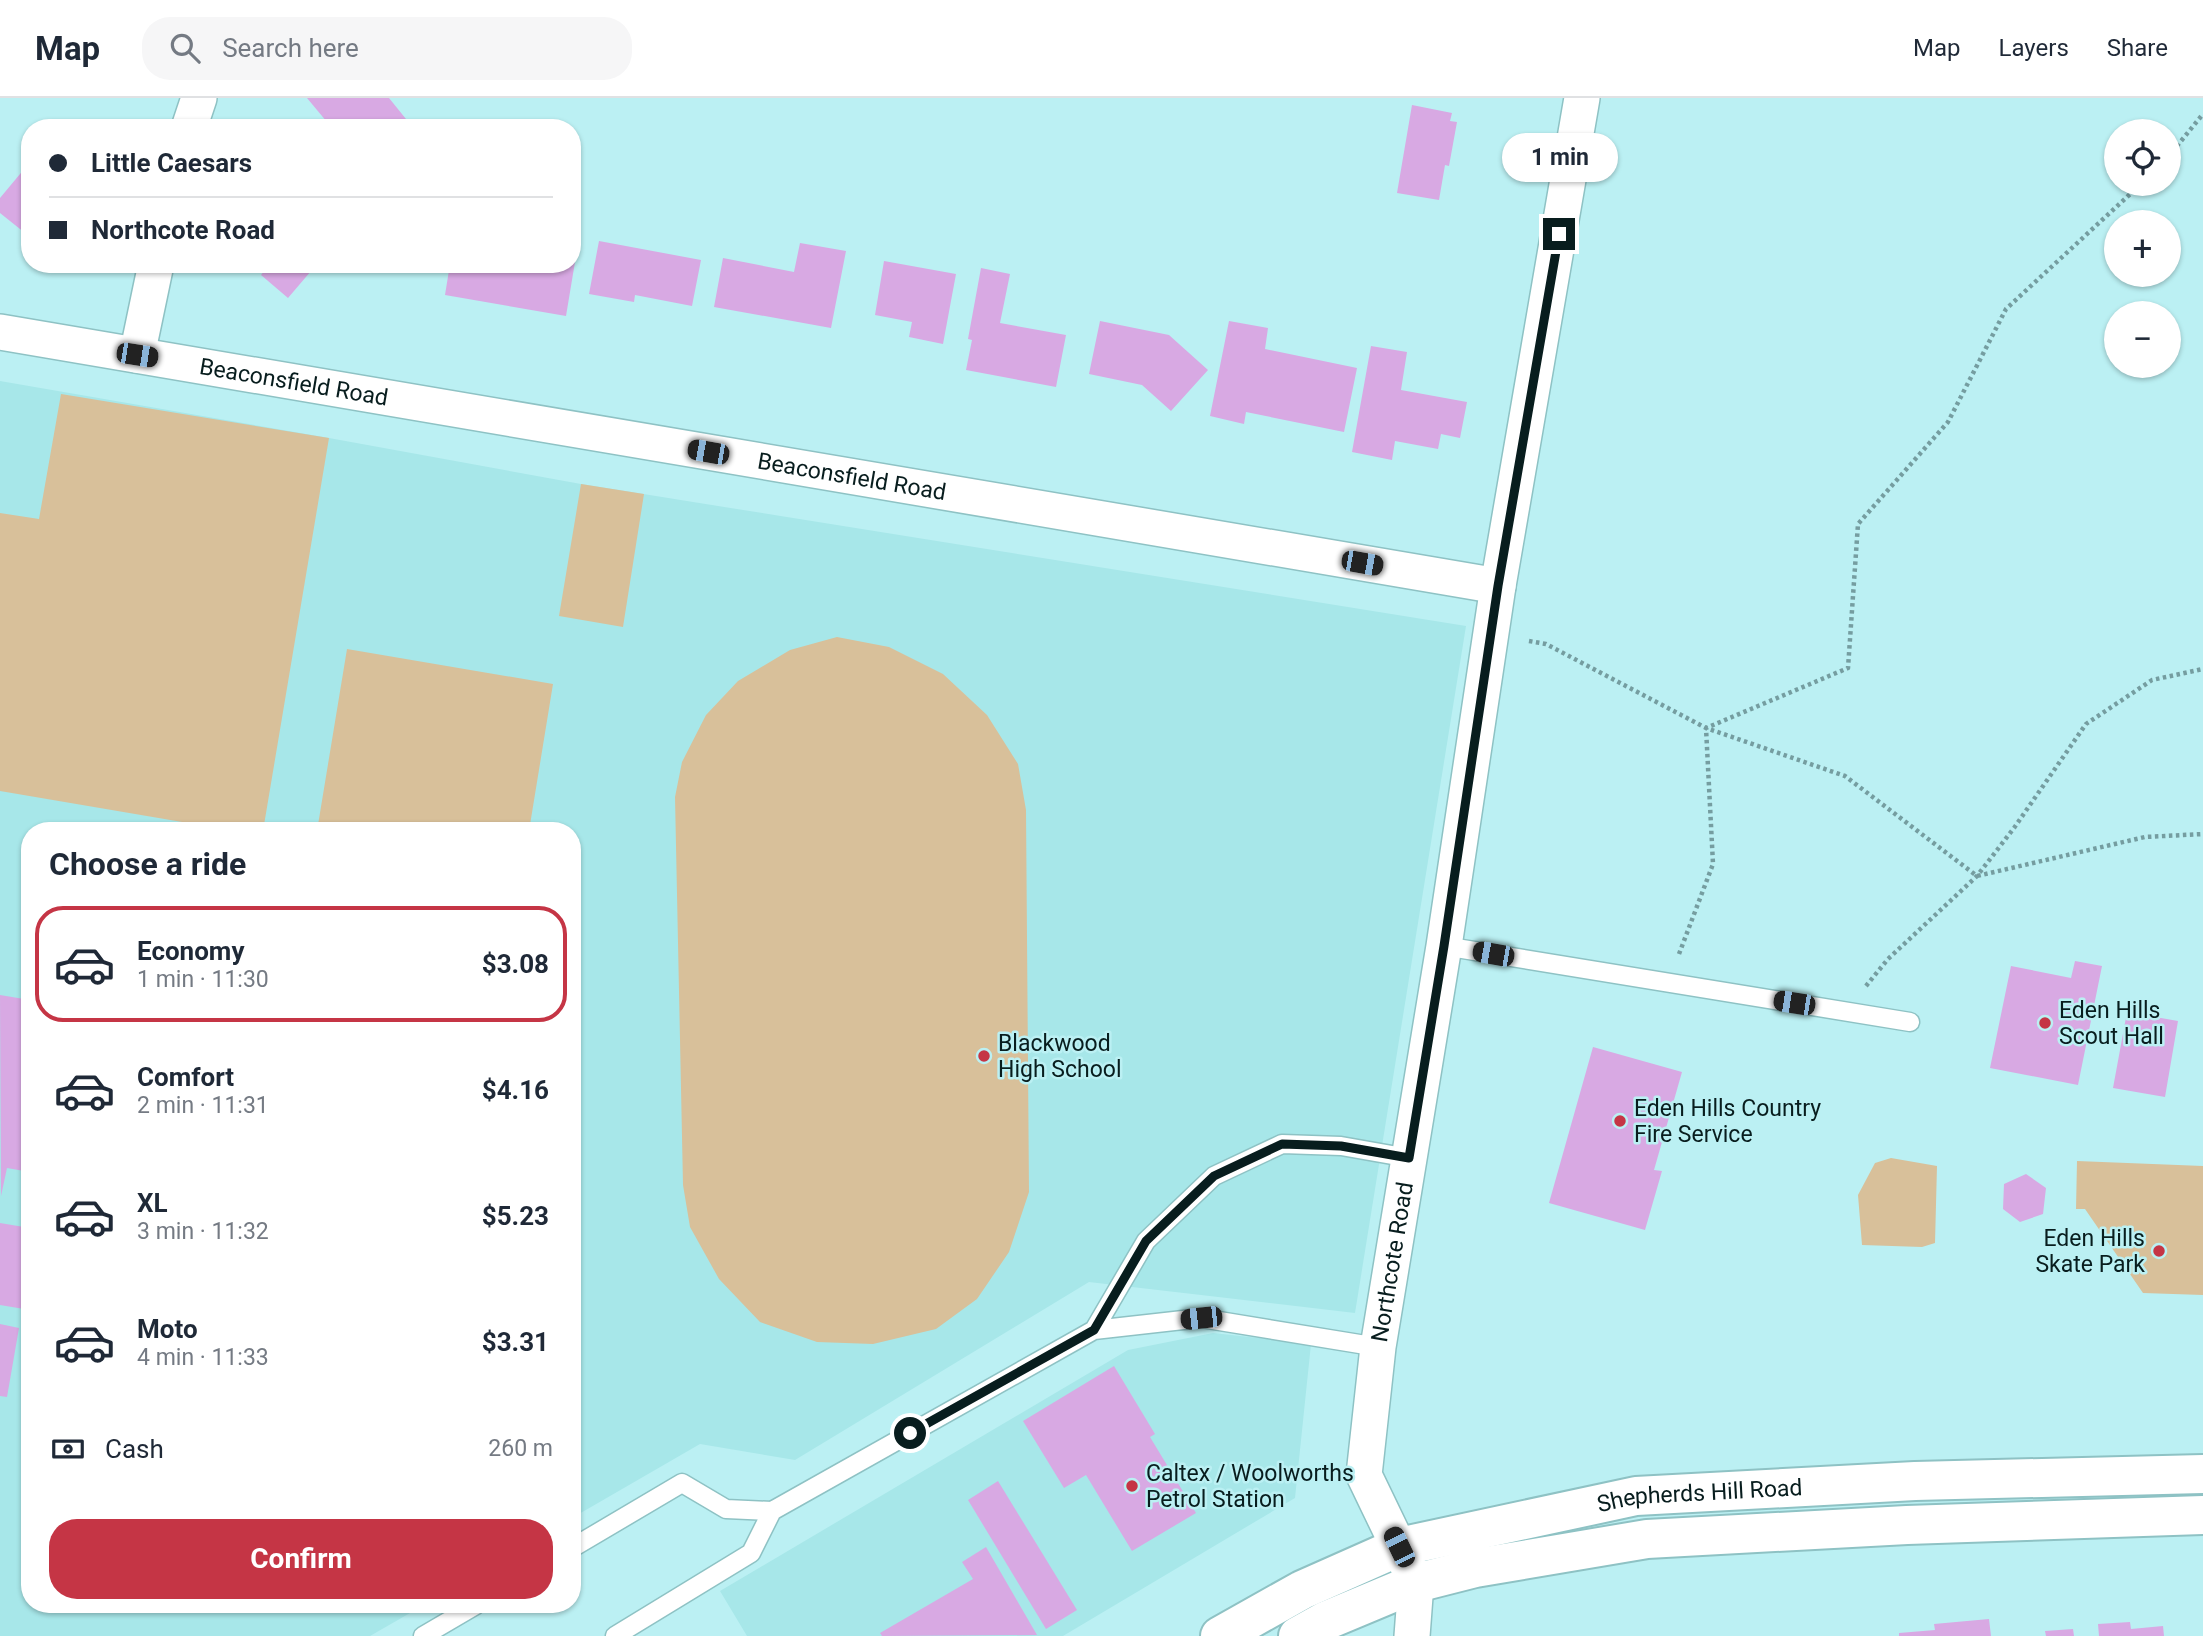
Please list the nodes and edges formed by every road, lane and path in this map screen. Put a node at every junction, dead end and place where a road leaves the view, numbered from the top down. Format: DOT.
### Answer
graph roads {
  1 [pos="199,98"];
  2 [pos="1582,98"];
  3 [pos="2203,114"];
  4 [pos="192,119"];
  5 [pos="2181,141"];
  6 [pos="2128,196"];
  7 [pos="154,273"];
  8 [pos="0,332"];
  9 [pos="137,355"];
  10 [pos="1498,586"];
  11 [pos="1491,633"];
  12 [pos="2203,669"];
  13 [pos="1706,728"];
  14 [pos="2203,834"];
  15 [pos="1978,876"];
  16 [pos="1444,946"];
  17 [pos="1668,983"];
  18 [pos="1844,1011"];
  19 [pos="1910,1022"];
  20 [pos="1409,1158"];
  21 [pos="1094,1330"];
  22 [pos="1378,1347"];
  23 [pos="2203,1474"];
  24 [pos="772,1511"];
  25 [pos="2203,1515"];
  26 [pos="581,1543"];
  27 [pos="1399,1547"];
  28 [pos="1416,1583"];
  29 [pos="462,1613"];
  30 [pos="423,1636"];
  31 [pos="615,1636"];
  32 [pos="1220,1636"];
  33 [pos="1298,1636"];
  34 [pos="1412,1636"];
  1 -- 4 [label="street"];
  2 -- 10 [label="street, Northcote Road"];
  3 -- 5 [label="path"];
  6 -- 13 [label="path"];
  7 -- 9 [label="street"];
  8 -- 9 [label="street, Beaconsfield Road"];
  9 -- 10 [label="street, Beaconsfield Road"];
  10 -- 11 [label="street, Northcote Road"];
  11 -- 13 [label="path"];
  11 -- 16 [label="street, Northcote Road"];
  12 -- 15 [label="path"];
  13 -- 15 [label="path"];
  13 -- 17 [label="path"];
  14 -- 15 [label="path"];
  15 -- 18 [label="path"];
  16 -- 17 [label="lane"];
  16 -- 20 [label="street, Northcote Road"];
  17 -- 18 [label="lane"];
  18 -- 19 [label="lane"];
  20 -- 21 [label="lane"];
  20 -- 22 [label="street, Northcote Road"];
  21 -- 22 [label="lane"];
  21 -- 24 [label="lane"];
  22 -- 27 [label="street, Northcote Road"];
  23 -- 27 [label="main road, Shepherds Hill Road"];
  24 -- 26 [label="lane"];
  24 -- 31 [label="lane"];
  25 -- 28 [label="main road, Shepherds Hill Road"];
  27 -- 28 [label="street, Northcote Road"];
  27 -- 32 [label="main road, Shepherds Hill Road"];
  28 -- 33 [label="main road, Shepherds Hill Road"];
  28 -- 34 [label="street"];
  29 -- 30 [label="lane"];
}
